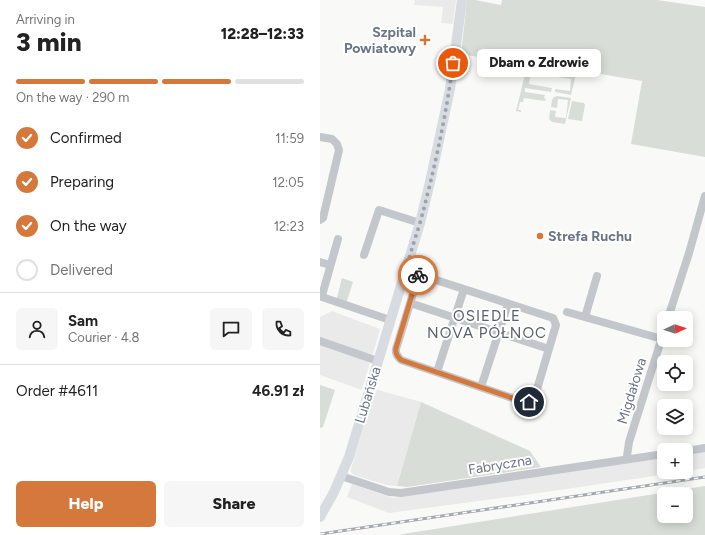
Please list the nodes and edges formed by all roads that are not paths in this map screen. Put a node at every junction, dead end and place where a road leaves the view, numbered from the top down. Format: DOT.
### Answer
graph roads {
  1 [pos="462,0"];
  2 [pos="320,137"];
  3 [pos="705,196"];
  4 [pos="320,220"];
  5 [pos="420,223"];
  6 [pos="338,239"];
  7 [pos="364,255"];
  8 [pos="320,262"];
  9 [pos="330,266"];
  10 [pos="406,270"];
  11 [pos="419,274"];
  12 [pos="597,276"];
  13 [pos="464,289"];
  14 [pos="410,303"];
  15 [pos="508,304"];
  16 [pos="670,311"];
  17 [pos="567,312"];
  18 [pos="455,317"];
  19 [pos="585,317"];
  20 [pos="390,320"];
  21 [pos="498,332"];
  22 [pos="657,334"];
  23 [pos="320,340"];
  24 [pos="659,347"];
  25 [pos="549,349"];
  26 [pos="378,362"];
  27 [pos="437,372"];
  28 [pos="481,387"];
  29 [pos="705,448"];
  30 [pos="693,450"];
  31 [pos="657,455"];
  32 [pos="628,460"];
  33 [pos="341,476"];
  34 [pos="320,516"];
  1 -- 5 [label="main road, Lubańska"];
  2 -- 4 [label="street"];
  3 -- 16 [label="street"];
  5 -- 7 [label="street"];
  5 -- 10 [label="main road, Lubańska"];
  6 -- 9 [label="street"];
  8 -- 9 [label="street"];
  9 -- 20 [label="street"];
  10 -- 11 [label="street"];
  10 -- 20 [label="main road, Lubańska"];
  11 -- 13 [label="street"];
  11 -- 14 [label="street"];
  12 -- 19 [label="street"];
  13 -- 15 [label="street"];
  13 -- 18 [label="street"];
  14 -- 18 [label="street"];
  14 -- 27 [label="street"];
  15 -- 21 [label="street"];
  15 -- 25 [label="street"];
  17 -- 19 [label="street"];
  18 -- 21 [label="street"];
  18 -- 27 [label="street"];
  19 -- 22 [label="street"];
  20 -- 26 [label="main road, Lubańska"];
  21 -- 25 [label="street"];
  21 -- 28 [label="street"];
  23 -- 26 [label="street"];
  24 -- 32 [label="street, Migdałowa"];
  25 -- 28 [label="street"];
  26 -- 33 [label="main road, Lubańska"];
  27 -- 28 [label="street"];
  29 -- 30 [label="street"];
  31 -- 32 [label="street, Fabryczna"];
  32 -- 33 [label="street, Fabryczna"];
  33 -- 34 [label="main road, Lubańska"];
}
